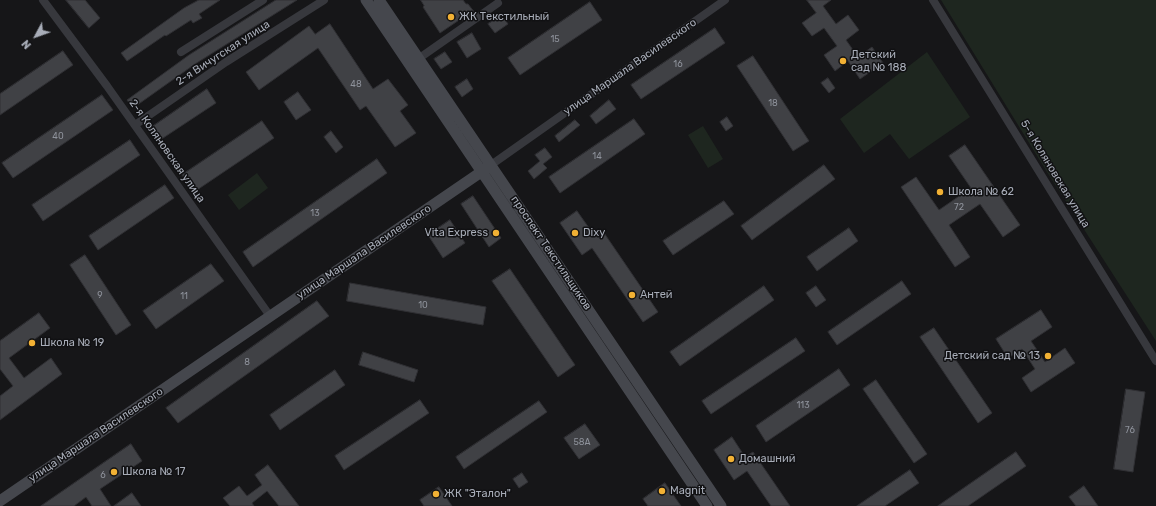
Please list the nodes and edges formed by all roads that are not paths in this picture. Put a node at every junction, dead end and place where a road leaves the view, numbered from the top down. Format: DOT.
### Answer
graph roads {
  1 [pos="43,0"];
  2 [pos="263,0"];
  3 [pos="324,0"];
  4 [pos="366,0"];
  5 [pos="379,0"];
  6 [pos="725,0"];
  7 [pos="933,0"];
  8 [pos="498,3"];
  9 [pos="182,52"];
  10 [pos="418,59"];
  11 [pos="135,125"];
  12 [pos="491,165"];
  13 [pos="482,172"];
  14 [pos="270,316"];
  15 [pos="1156,361"];
  16 [pos="0,501"];
  17 [pos="707,506"];
  18 [pos="721,506"];
  1 -- 11 [label="street, 2-я Коляновская улица"];
  2 -- 9 [label="street"];
  3 -- 11 [label="street, 2-я Вичугская улица"];
  4 -- 13 [label="main road, проспект Текстильщиков"];
  5 -- 10 [label="main road, проспект Текстильщиков"];
  6 -- 12 [label="street, улица Маршала Василевского"];
  7 -- 15 [label="street, 5-я Коляновская улица"];
  8 -- 10 [label="street"];
  10 -- 12 [label="main road, проспект Текстильщиков"];
  11 -- 14 [label="street, 2-я Коляновская улица"];
  12 -- 13 [label="main road, улица Маршала Василевского"];
  12 -- 18 [label="main road, проспект Текстильщиков"];
  13 -- 14 [label="main road, улица Маршала Василевского"];
  13 -- 17 [label="main road, проспект Текстильщиков"];
  14 -- 16 [label="main road, улица Маршала Василевского"];
}
